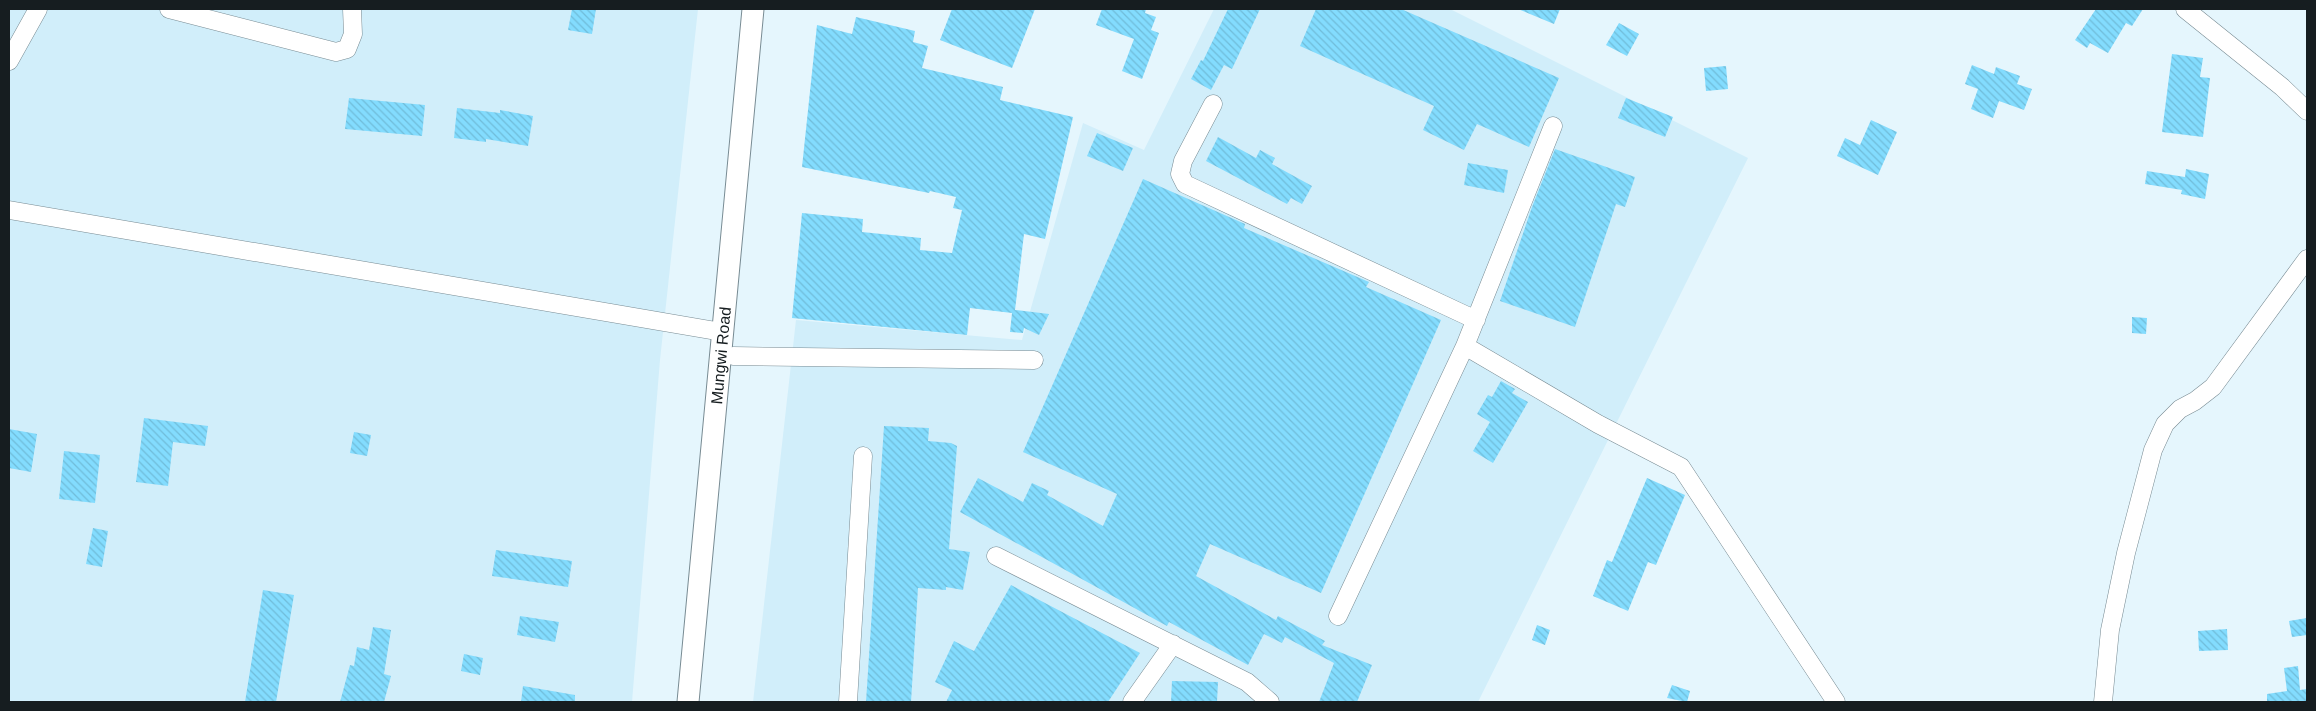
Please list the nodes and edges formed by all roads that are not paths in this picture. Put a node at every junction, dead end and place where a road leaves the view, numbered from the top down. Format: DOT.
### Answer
graph roads {
  1 [pos="38,9"];
  2 [pos="169,9"];
  3 [pos="352,9"];
  4 [pos="753,9"];
  5 [pos="765,9"];
  6 [pos="2185,9"];
  7 [pos="9,61"];
  8 [pos="1213,104"];
  9 [pos="2307,111"];
  10 [pos="1553,126"];
  11 [pos="9,210"];
  12 [pos="2307,259"];
  13 [pos="1476,320"];
  14 [pos="722,332"];
  15 [pos="1465,346"];
  16 [pos="733,356"];
  17 [pos="1034,360"];
  18 [pos="863,456"];
  19 [pos="996,556"];
  20 [pos="1338,616"];
  21 [pos="1173,644"];
  22 [pos="688,702"];
  23 [pos="702,702"];
  24 [pos="848,702"];
  25 [pos="1132,702"];
  26 [pos="1270,702"];
  27 [pos="1836,702"];
  28 [pos="2103,702"];
  1 -- 7 [label="street"];
  2 -- 3 [label="street"];
  4 -- 14 [label="main road, Mungwi Road"];
  5 -- 16 [label="main road, Mungwi Road"];
  6 -- 9 [label="street"];
  8 -- 13 [label="street"];
  10 -- 13 [label="street"];
  11 -- 14 [label="street"];
  12 -- 28 [label="street"];
  13 -- 15 [label="street"];
  14 -- 22 [label="main road, Mungwi Road"];
  15 -- 20 [label="street"];
  15 -- 27 [label="street"];
  16 -- 17 [label="street"];
  16 -- 23 [label="main road, Mungwi Road"];
  18 -- 24 [label="street"];
  19 -- 21 [label="street"];
  21 -- 25 [label="street"];
  21 -- 26 [label="street"];
}
